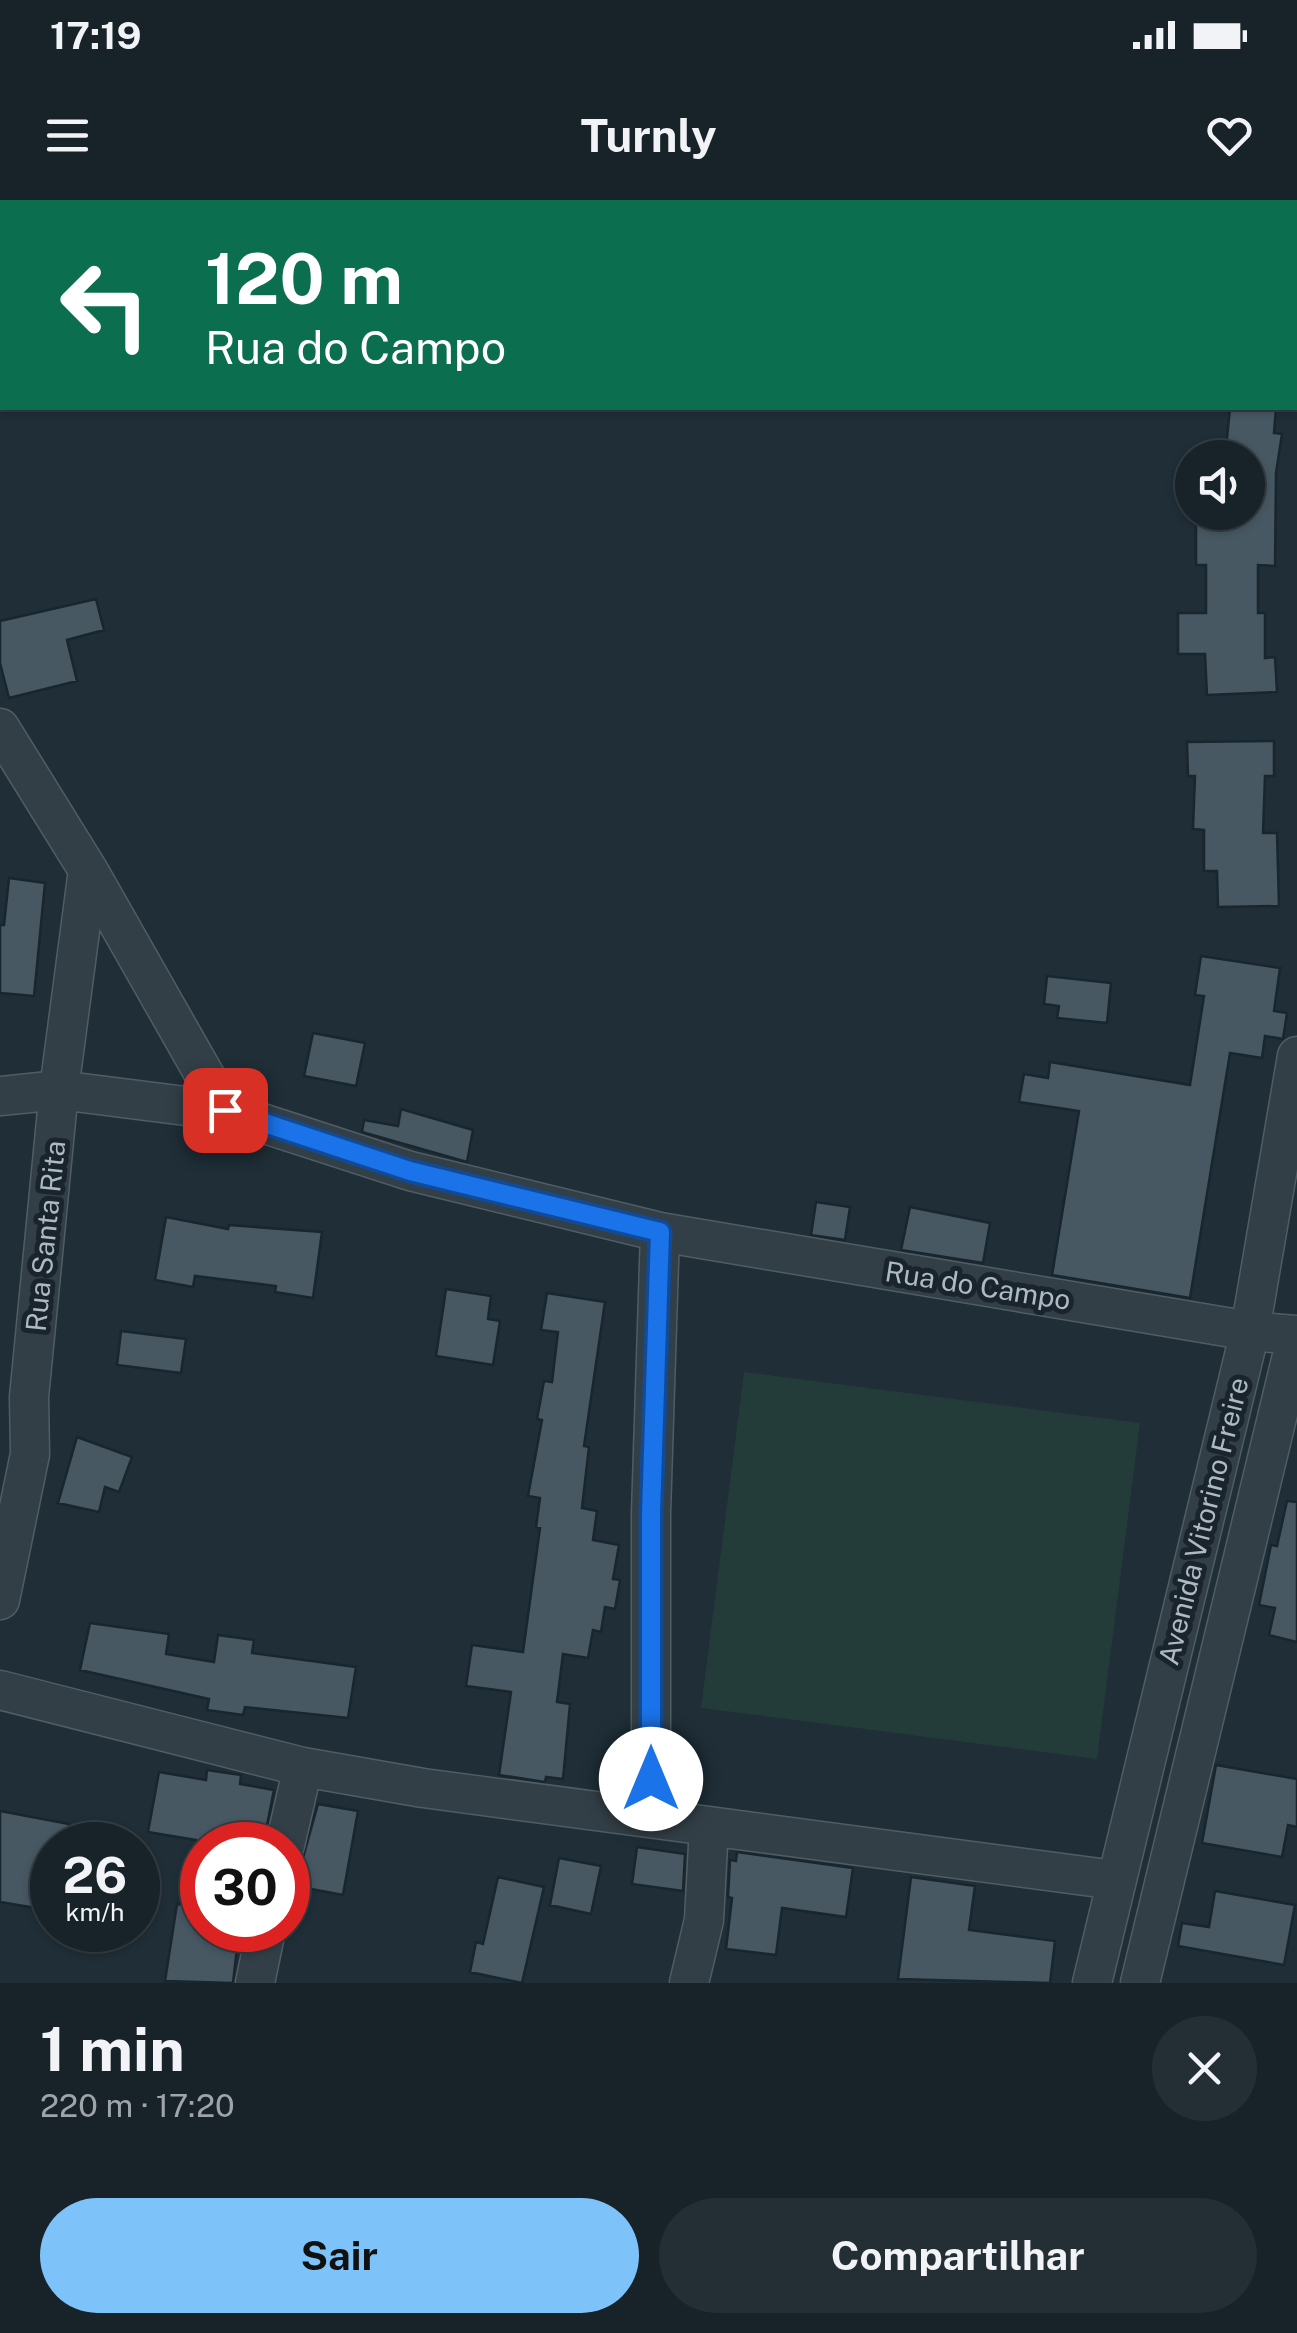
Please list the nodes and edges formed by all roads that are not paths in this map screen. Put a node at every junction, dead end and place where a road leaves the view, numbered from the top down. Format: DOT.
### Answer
graph roads {
  1 [pos="0,728"];
  2 [pos="88,870"];
  3 [pos="1297,1056"];
  4 [pos="59,1090"];
  5 [pos="0,1096"];
  6 [pos="225,1110"];
  7 [pos="660,1232"];
  8 [pos="1250,1331"];
  9 [pos="1297,1335"];
  10 [pos="0,1600"];
  11 [pos="0,1690"];
  12 [pos="303,1767"];
  13 [pos="651,1817"];
  14 [pos="291,1822"];
  15 [pos="708,1826"];
  16 [pos="1115,1880"];
  17 [pos="261,1952"];
  18 [pos="255,1983"];
  19 [pos="689,1983"];
  20 [pos="1092,1983"];
  21 [pos="1140,1983"];
  1 -- 2 [label="street"];
  2 -- 4 [label="street, Rua Santa Rita"];
  2 -- 6 [label="street"];
  3 -- 8 [label="street, Avenida Vitorino Freire"];
  4 -- 5 [label="street, Rua do Campo"];
  4 -- 6 [label="street, Rua do Campo"];
  4 -- 10 [label="street, Rua Santa Rita"];
  6 -- 7 [label="street, Rua do Campo"];
  7 -- 8 [label="street, Rua do Campo"];
  7 -- 13 [label="street"];
  8 -- 9 [label="street, Rua do Campo"];
  8 -- 16 [label="street, Avenida Vitorino Freire"];
  9 -- 21 [label="street, Avenida Vitorino Freire"];
  11 -- 12 [label="street"];
  12 -- 13 [label="street"];
  12 -- 14 [label="street"];
  13 -- 15 [label="street"];
  15 -- 16 [label="street"];
  15 -- 19 [label="street"];
  16 -- 20 [label="street, Avenida Vitorino Freire"];
  17 -- 18 [label="street"];
}
